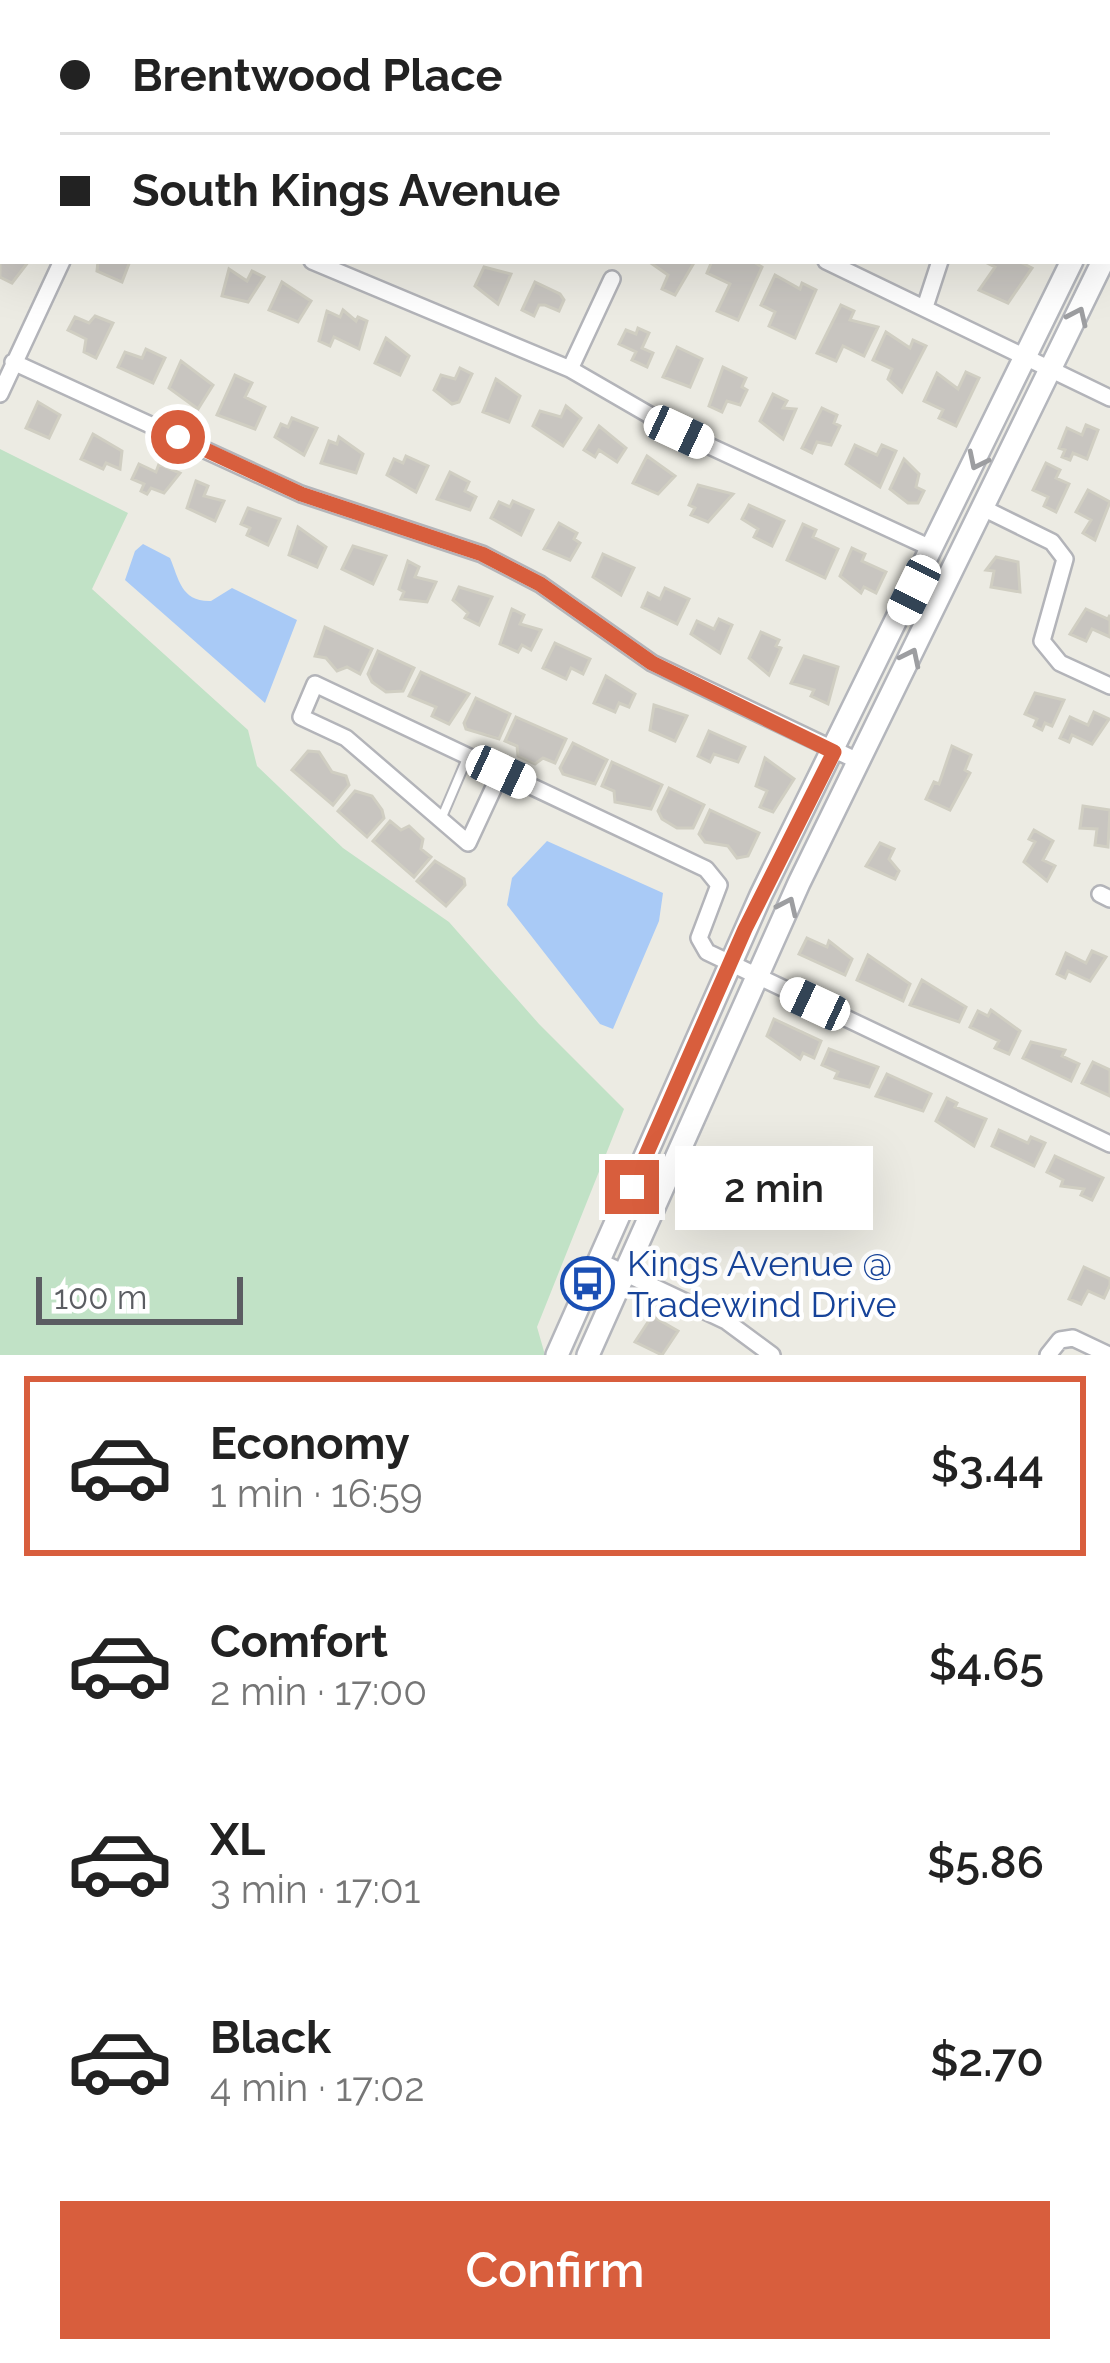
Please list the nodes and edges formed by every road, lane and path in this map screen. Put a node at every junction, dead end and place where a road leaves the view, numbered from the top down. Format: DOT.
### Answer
graph roads {
  1 [pos="61,264"];
  2 [pos="319,264"];
  3 [pos="832,264"];
  4 [pos="939,264"];
  5 [pos="1071,264"];
  6 [pos="1102,264"];
  7 [pos="612,279"];
  8 [pos="925,307"];
  9 [pos="1029,356"];
  10 [pos="13,362"];
  11 [pos="570,369"];
  12 [pos="1052,370"];
  13 [pos="0,394"];
  14 [pos="1110,398"];
  15 [pos="985,509"];
  16 [pos="933,549"];
  17 [pos="1110,686"];
  18 [pos="834,752"];
  19 [pos="468,756"];
  20 [pos="860,762"];
  21 [pos="501,772"];
  22 [pos="441,819"];
  23 [pos="729,964"];
  24 [pos="756,976"];
  25 [pos="1110,1144"];
  26 [pos="599,1261"];
  27 [pos="624,1273"];
  28 [pos="557,1355"];
  29 [pos="588,1355"];
  30 [pos="772,1355"];
  31 [pos="1048,1355"];
  32 [pos="1109,1355"];
  1 -- 10 [label="street"];
  2 -- 11 [label="street"];
  3 -- 8 [label="street"];
  4 -- 8 [label="street"];
  5 -- 9 [label="main road"];
  12 -- 6 [label="main road, one-way"];
  7 -- 11 [label="street"];
  8 -- 9 [label="street"];
  9 -- 12 [label="street"];
  9 -- 16 [label="main road, one-way"];
  10 -- 13 [label="street"];
  10 -- 18 [label="street"];
  11 -- 16 [label="street"];
  12 -- 14 [label="street"];
  12 -- 15 [label="main road"];
  15 -- 17 [label="street"];
  20 -- 15 [label="main road, one-way"];
  16 -- 18 [label="main road"];
  18 -- 20 [label="street"];
  18 -- 23 [label="main road"];
  19 -- 21 [label="street"];
  19 -- 22 [label="lane"];
  19 -- 22 [label="street"];
  24 -- 20 [label="main road, one-way"];
  21 -- 22 [label="street"];
  21 -- 23 [label="street"];
  23 -- 24 [label="street"];
  23 -- 26 [label="main road"];
  24 -- 25 [label="street"];
  24 -- 27 [label="main road"];
  26 -- 27 [label="street"];
  26 -- 28 [label="main road"];
  27 -- 29 [label="main road"];
  27 -- 30 [label="street"];
  31 -- 32 [label="street"];
}
